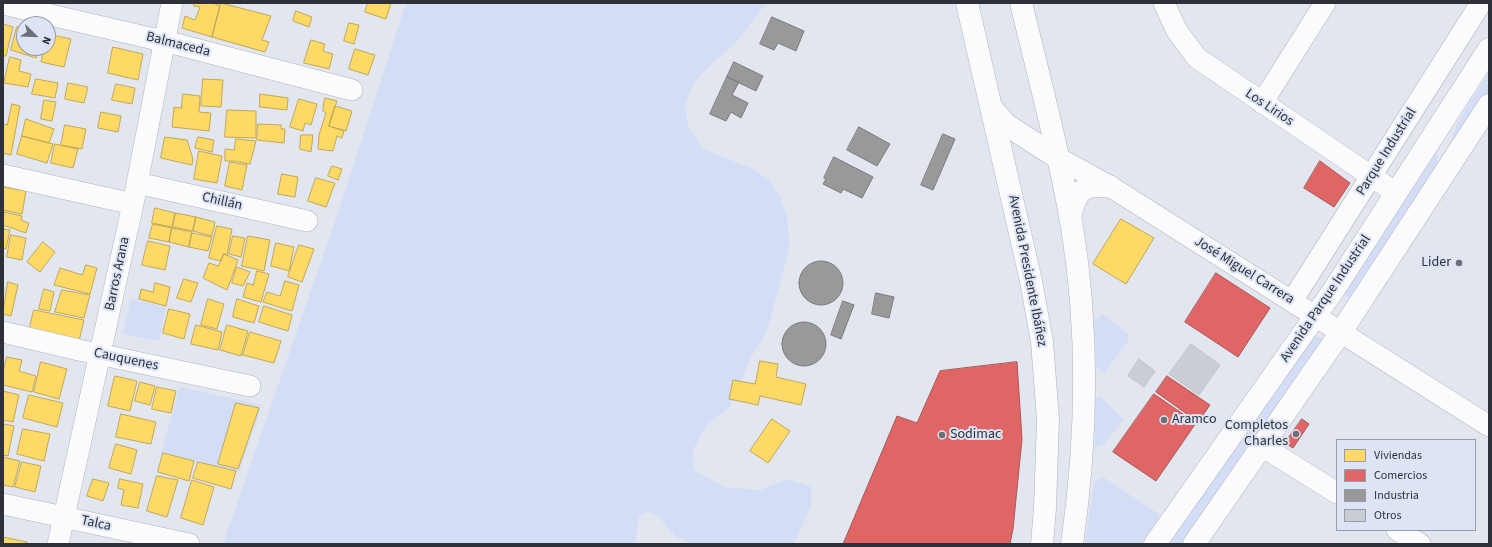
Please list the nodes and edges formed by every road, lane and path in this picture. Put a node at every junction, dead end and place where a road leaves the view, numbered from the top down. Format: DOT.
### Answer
graph roads {
  1 [pos="172,3"];
  2 [pos="967,3"];
  3 [pos="1021,3"];
  4 [pos="1326,3"];
  5 [pos="1481,3"];
  6 [pos="3,4"];
  7 [pos="1166,5"];
  8 [pos="165,42"];
  9 [pos="1489,49"];
  10 [pos="352,90"];
  11 [pos="1262,103"];
  12 [pos="1489,105"];
  13 [pos="991,107"];
  14 [pos="1058,158"];
  15 [pos="3,175"];
  16 [pos="1371,177"];
  17 [pos="137,183"];
  18 [pos="1111,187"];
  19 [pos="1396,194"];
  20 [pos="133,204"];
  21 [pos="1070,218"];
  22 [pos="307,221"];
  23 [pos="1292,301"];
  24 [pos="1316,315"];
  25 [pos="3,332"];
  26 [pos="1341,332"];
  27 [pos="100,354"];
  28 [pos="250,386"];
  29 [pos="1489,426"];
  30 [pos="1262,446"];
  31 [pos="1336,492"];
  32 [pos="3,504"];
  33 [pos="64,517"];
  34 [pos="1399,531"];
  35 [pos="58,544"];
  36 [pos="189,544"];
  37 [pos="1042,544"];
  38 [pos="1072,544"];
  39 [pos="1155,544"];
  40 [pos="1194,544"];
  41 [pos="1420,544"];
  1 -- 8 [label="street, Barros Arana"];
  2 -- 13 [label="main road, Avenida Presidente Ibáñez"];
  3 -- 14 [label="main road"];
  4 -- 11 [label="street"];
  5 -- 16 [label="street, Parque Industrial"];
  6 -- 8 [label="street, Balmaceda"];
  7 -- 11 [label="street, Los Lirios"];
  8 -- 10 [label="street, Balmaceda"];
  8 -- 17 [label="street, Barros Arana"];
  9 -- 19 [label="main road, Avenida Parque Industrial"];
  11 -- 16 [label="street, Los Lirios"];
  12 -- 26 [label="main road"];
  13 -- 14 [label="main road"];
  13 -- 37 [label="main road, Avenida Presidente Ibáñez"];
  14 -- 18 [label="street, José Miguel Carrera"];
  14 -- 21 [label="main road"];
  15 -- 20 [label="street"];
  16 -- 19 [label="street, Los Lirios"];
  16 -- 23 [label="street, Parque Industrial"];
  17 -- 20 [label="street, Barros Arana"];
  17 -- 22 [label="street, Chillán"];
  18 -- 21 [label="main road"];
  18 -- 23 [label="street, José Miguel Carrera"];
  19 -- 24 [label="main road, Avenida Parque Industrial"];
  20 -- 27 [label="street, Barros Arana"];
  21 -- 38 [label="main road"];
  23 -- 24 [label="street, José Miguel Carrera"];
  24 -- 26 [label="street, José Miguel Carrera"];
  24 -- 39 [label="main road, Avenida Parque Industrial"];
  25 -- 27 [label="street, Cauquenes"];
  26 -- 29 [label="street, José Miguel Carrera"];
  26 -- 30 [label="main road"];
  27 -- 28 [label="street, Cauquenes"];
  27 -- 33 [label="street, Barros Arana"];
  30 -- 31 [label="street"];
  30 -- 40 [label="main road"];
  32 -- 33 [label="street, Talca"];
  33 -- 35 [label="street, Barros Arana"];
  33 -- 36 [label="street, Talca"];
  34 -- 41 [label="street"];
}
